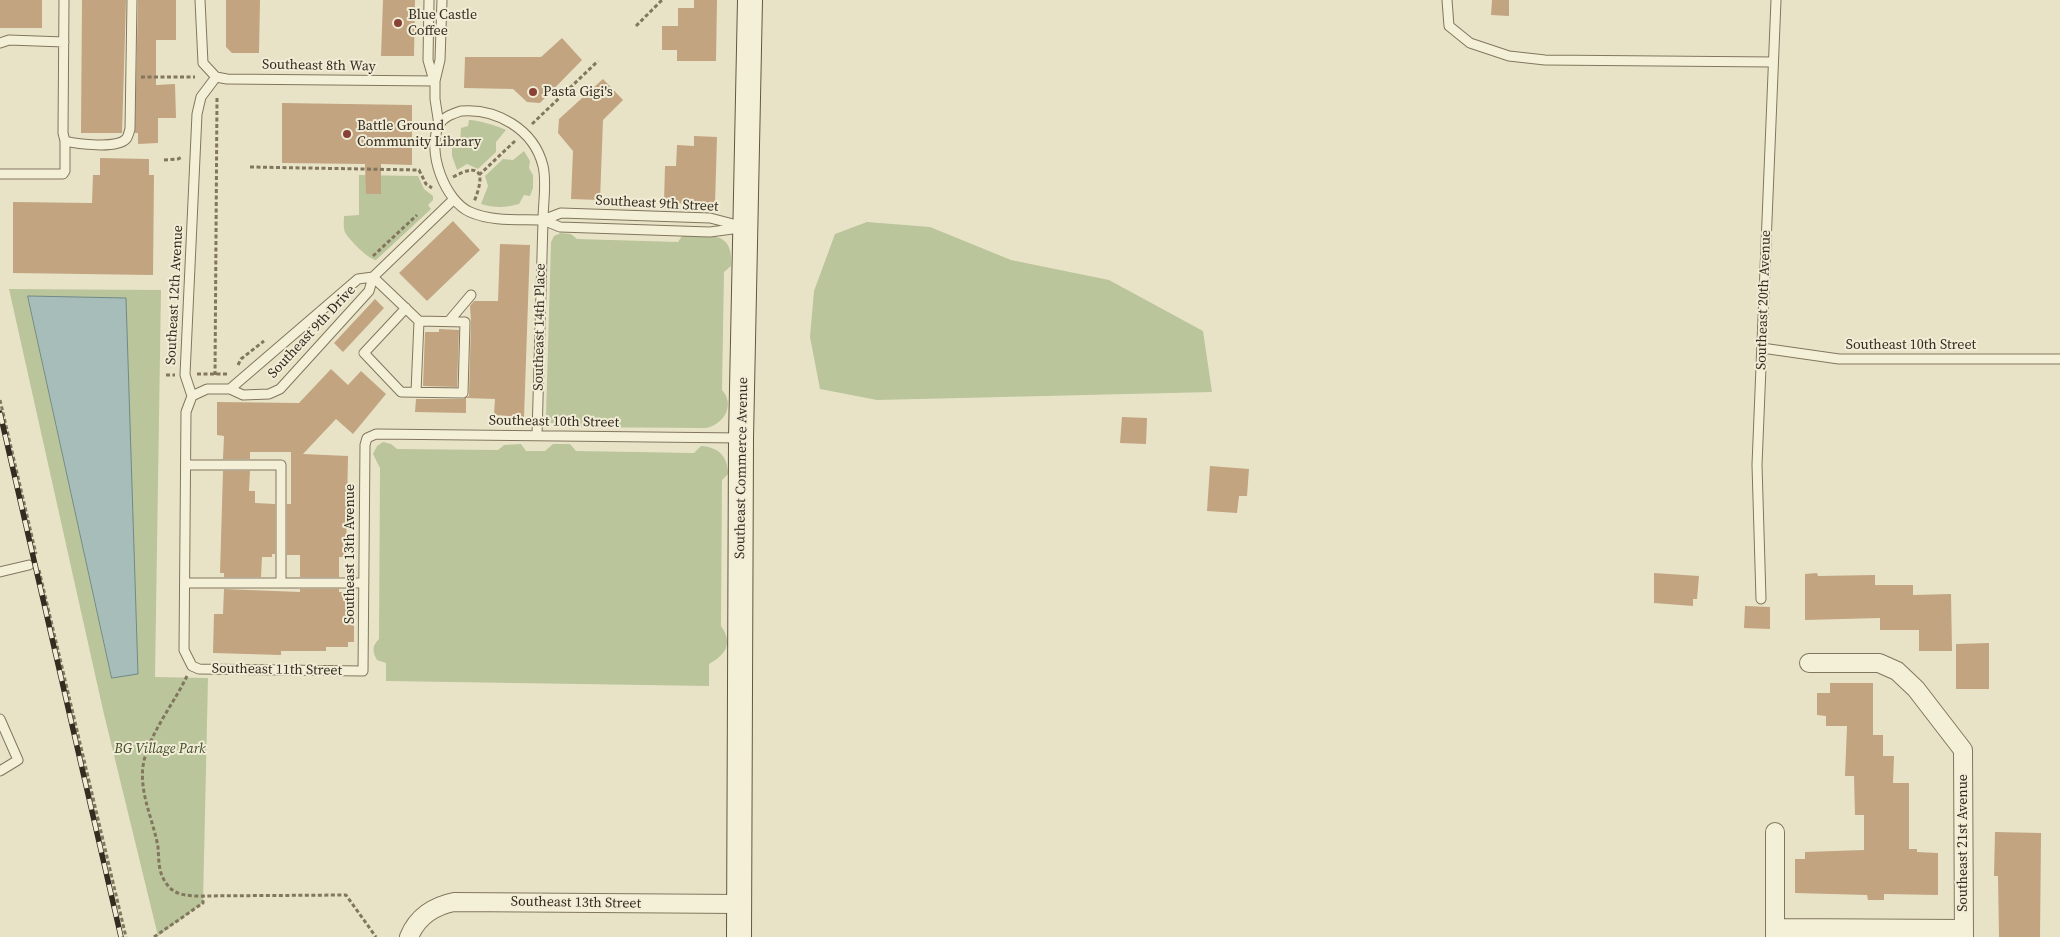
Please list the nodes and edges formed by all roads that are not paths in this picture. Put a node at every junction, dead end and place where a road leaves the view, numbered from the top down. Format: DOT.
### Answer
graph roads {
  1 [pos="64,0"];
  2 [pos="132,0"];
  3 [pos="200,0"];
  4 [pos="429,0"];
  5 [pos="442,0"];
  6 [pos="750,0"];
  7 [pos="1447,0"];
  8 [pos="1776,0"];
  9 [pos="64,42"];
  10 [pos="0,43"];
  11 [pos="1773,62"];
  12 [pos="216,77"];
  13 [pos="434,81"];
  14 [pos="439,125"];
  15 [pos="65,142"];
  16 [pos="0,174"];
  17 [pos="453,200"];
  18 [pos="542,220"];
  19 [pos="745,227"];
  20 [pos="373,276"];
  21 [pos="471,295"];
  22 [pos="406,308"];
  23 [pos="419,320"];
  24 [pos="449,321"];
  25 [pos="1762,348"];
  26 [pos="2060,359"];
  27 [pos="230,389"];
  28 [pos="416,392"];
  29 [pos="192,396"];
  30 [pos="537,435"];
  31 [pos="367,438"];
  32 [pos="741,438"];
  33 [pos="186,465"];
  34 [pos="29,565"];
  35 [pos="0,572"];
  36 [pos="185,583"];
  37 [pos="281,583"];
  38 [pos="364,583"];
  39 [pos="1760,599"];
  40 [pos="1809,663"];
  41 [pos="363,671"];
  42 [pos="0,719"];
  43 [pos="0,771"];
  44 [pos="1775,832"];
  45 [pos="739,904"];
  46 [pos="1775,933"];
  47 [pos="1964,933"];
  48 [pos="409,937"];
  49 [pos="739,937"];
  1 -- 9 [label="lane"];
  2 -- 15 [label="lane"];
  3 -- 12 [label="lane"];
  4 -- 13 [label="lane"];
  5 -- 13 [label="lane"];
  6 -- 19 [label="street, Southeast Commerce Avenue"];
  7 -- 11 [label="lane"];
  8 -- 11 [label="lane, Southeast 20th Avenue"];
  9 -- 10 [label="lane"];
  9 -- 15 [label="lane"];
  11 -- 25 [label="lane, Southeast 20th Avenue"];
  12 -- 13 [label="lane, Southeast 8th Way"];
  12 -- 29 [label="lane, Southeast 12th Avenue"];
  13 -- 14 [label="lane"];
  14 -- 17 [label="lane"];
  14 -- 18 [label="lane"];
  15 -- 16 [label="lane"];
  17 -- 18 [label="lane"];
  17 -- 20 [label="lane, Southeast 9th Drive"];
  18 -- 19 [label="lane, Southeast 9th Street"];
  18 -- 19 [label="lane, Southeast 9th Street"];
  18 -- 30 [label="lane, Southeast 14th Place"];
  19 -- 32 [label="street, Southeast Commerce Avenue"];
  20 -- 22 [label="lane"];
  20 -- 27 [label="lane, Southeast 9th Drive"];
  20 -- 27 [label="lane, Southeast 9th Drive"];
  21 -- 24 [label="lane"];
  22 -- 23 [label="lane"];
  22 -- 28 [label="lane"];
  23 -- 24 [label="lane"];
  23 -- 28 [label="lane"];
  24 -- 28 [label="lane"];
  25 -- 26 [label="lane, Southeast 10th Street"];
  25 -- 39 [label="lane, Southeast 20th Avenue"];
  27 -- 29 [label="lane, Southeast 9th Drive"];
  29 -- 33 [label="lane"];
  30 -- 31 [label="lane, Southeast 10th Street"];
  30 -- 32 [label="lane, Southeast 10th Street"];
  31 -- 38 [label="lane, Southeast 13th Avenue"];
  32 -- 45 [label="street, Southeast Commerce Avenue"];
  33 -- 36 [label="lane"];
  33 -- 37 [label="lane"];
  34 -- 35 [label="lane"];
  36 -- 37 [label="lane"];
  36 -- 41 [label="lane, Southeast 11th Street"];
  37 -- 38 [label="lane"];
  38 -- 41 [label="lane, Southeast 13th Avenue"];
  40 -- 47 [label="street, Southeast 21st Avenue"];
  42 -- 43 [label="lane"];
  44 -- 46 [label="street"];
  45 -- 48 [label="street, Southeast 13th Street"];
  45 -- 49 [label="street, Southeast Commerce Avenue"];
  46 -- 47 [label="street"];
}
